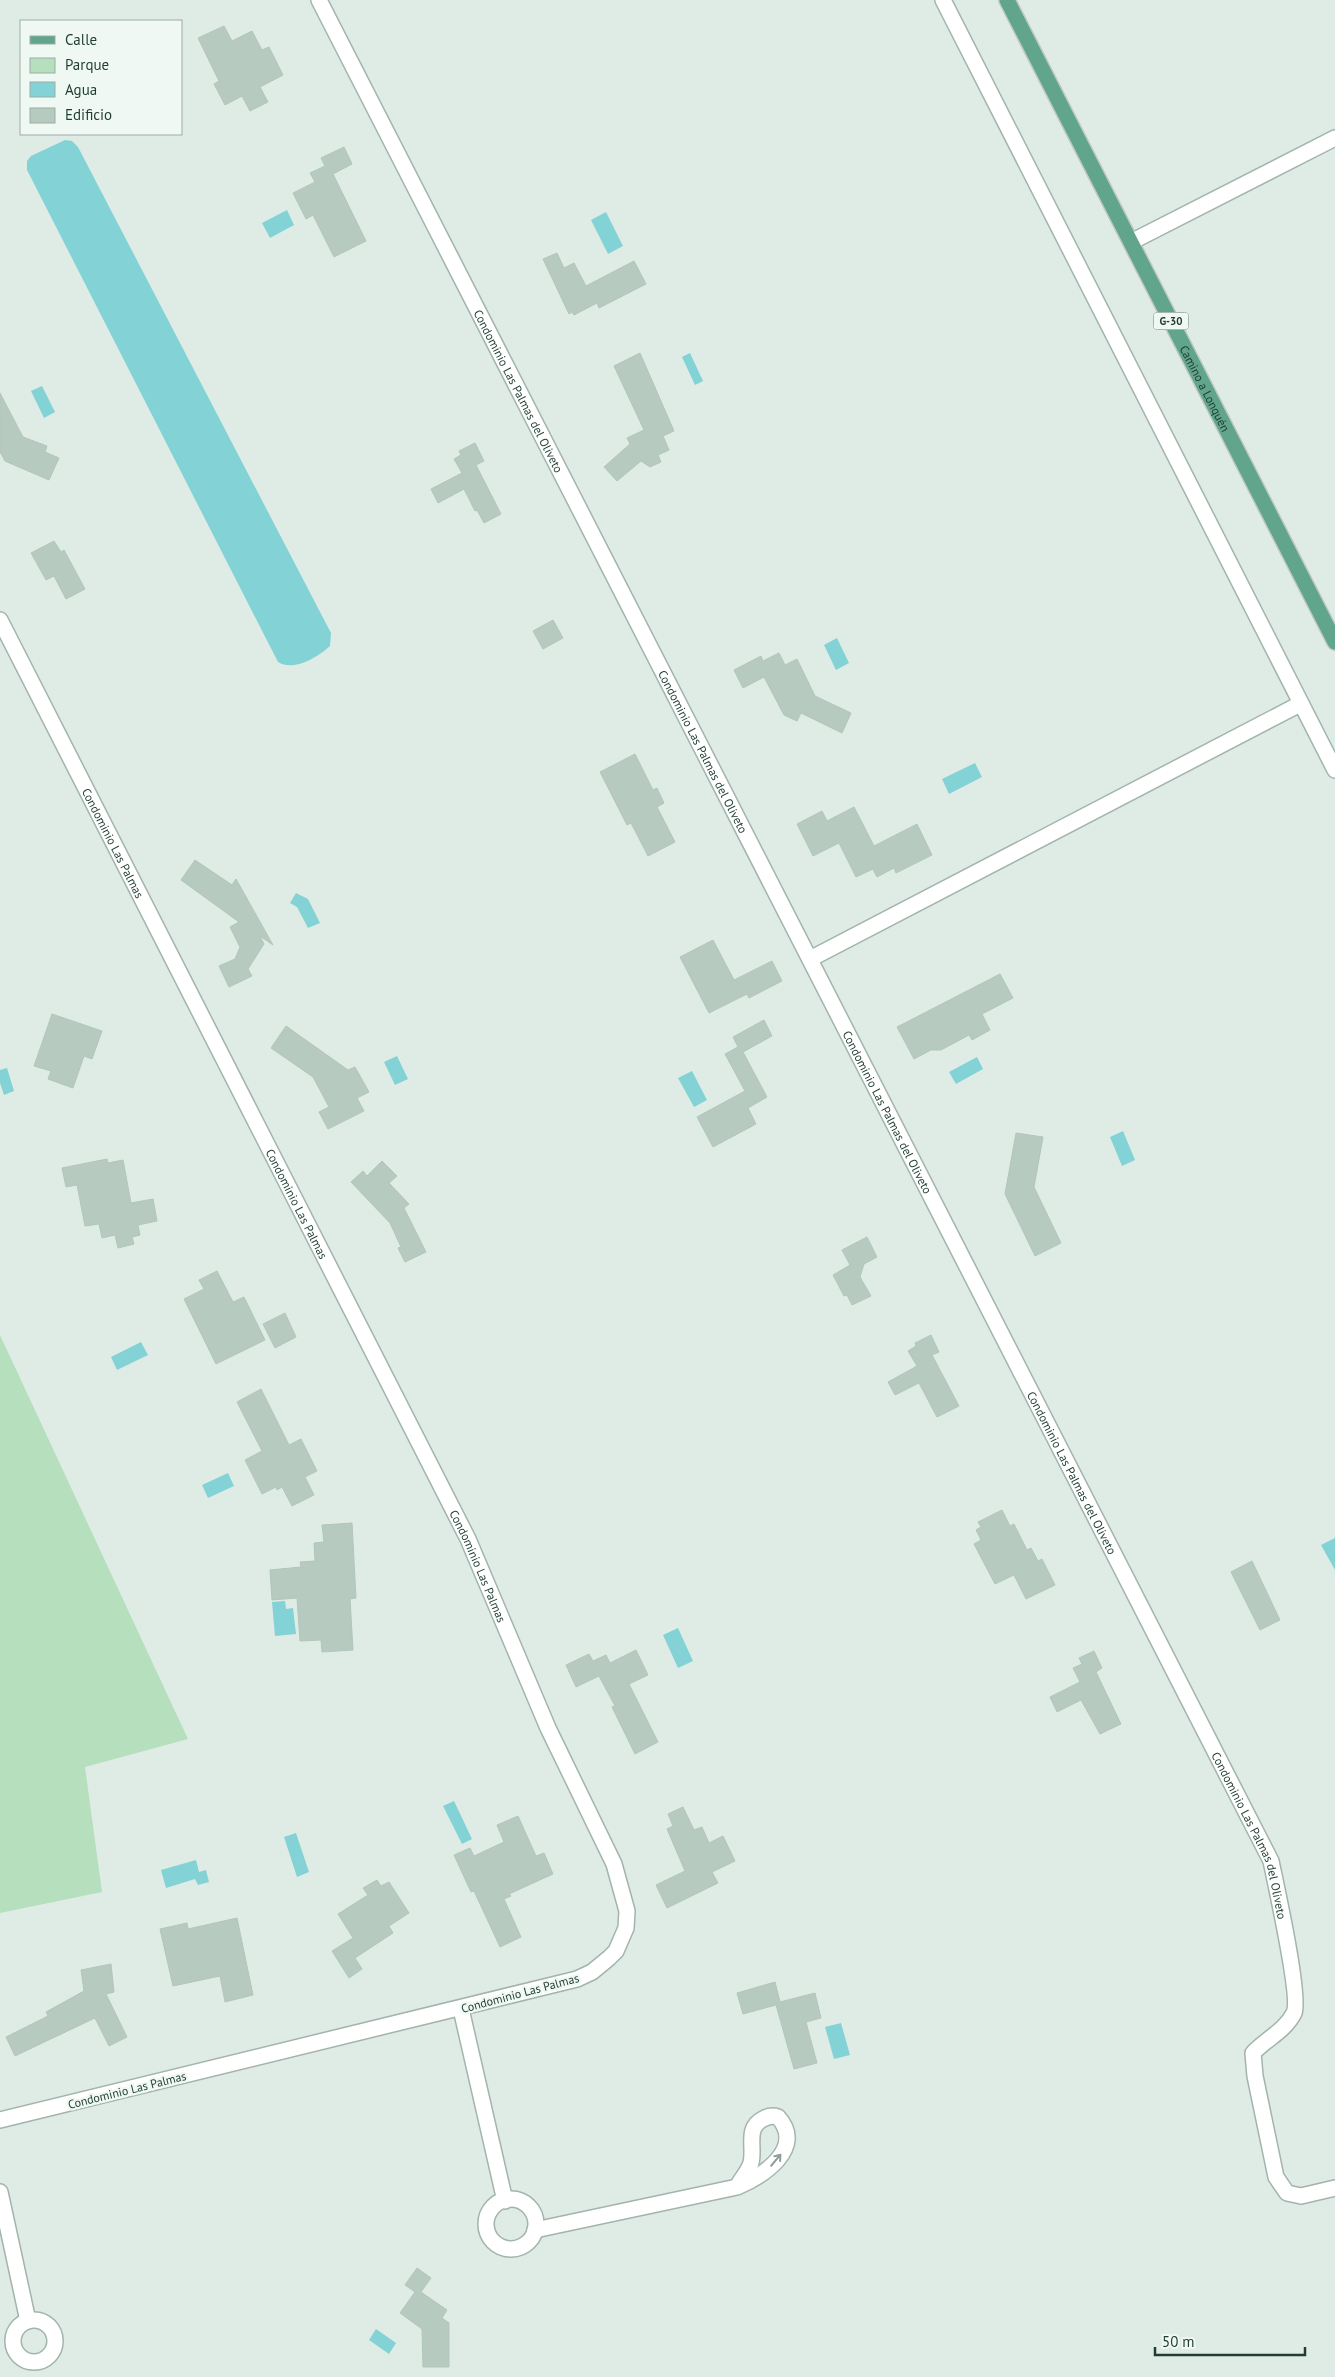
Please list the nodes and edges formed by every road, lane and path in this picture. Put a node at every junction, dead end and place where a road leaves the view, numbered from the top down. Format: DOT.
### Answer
graph roads {
  1 [pos="319,0"];
  2 [pos="942,0"];
  3 [pos="1007,0"];
  4 [pos="1335,138"];
  5 [pos="1131,242"];
  6 [pos="0,620"];
  7 [pos="1335,642"];
  8 [pos="1300,704"];
  9 [pos="1335,770"];
  10 [pos="810,959"];
  11 [pos="460,2009"];
  12 [pos="0,2120"];
  13 [pos="737,2188"];
  14 [pos="1335,2188"];
  15 [pos="0,2192"];
  16 [pos="505,2200"];
  17 [pos="535,2230"];
  18 [pos="28,2321"];
  1 -- 10 [label="street, Condominio Las Palmas del Oliveto"];
  2 -- 8 [label="street"];
  3 -- 5 [label="main road, Camino a Lonquén / G-30"];
  4 -- 5 [label="street"];
  5 -- 7 [label="main road, Camino a Lonquén / G-30"];
  6 -- 11 [label="street, Condominio Las Palmas"];
  8 -- 9 [label="street"];
  8 -- 10 [label="street"];
  10 -- 14 [label="street, Condominio Las Palmas del Oliveto"];
  11 -- 12 [label="street, Condominio Las Palmas"];
  11 -- 16 [label="street"];
  13 -- 13 [label="street, one-way"];
  13 -- 17 [label="street"];
  15 -- 18 [label="street"];
  16 -- 17 [label="street"];
  16 -- 17 [label="street"];
}
